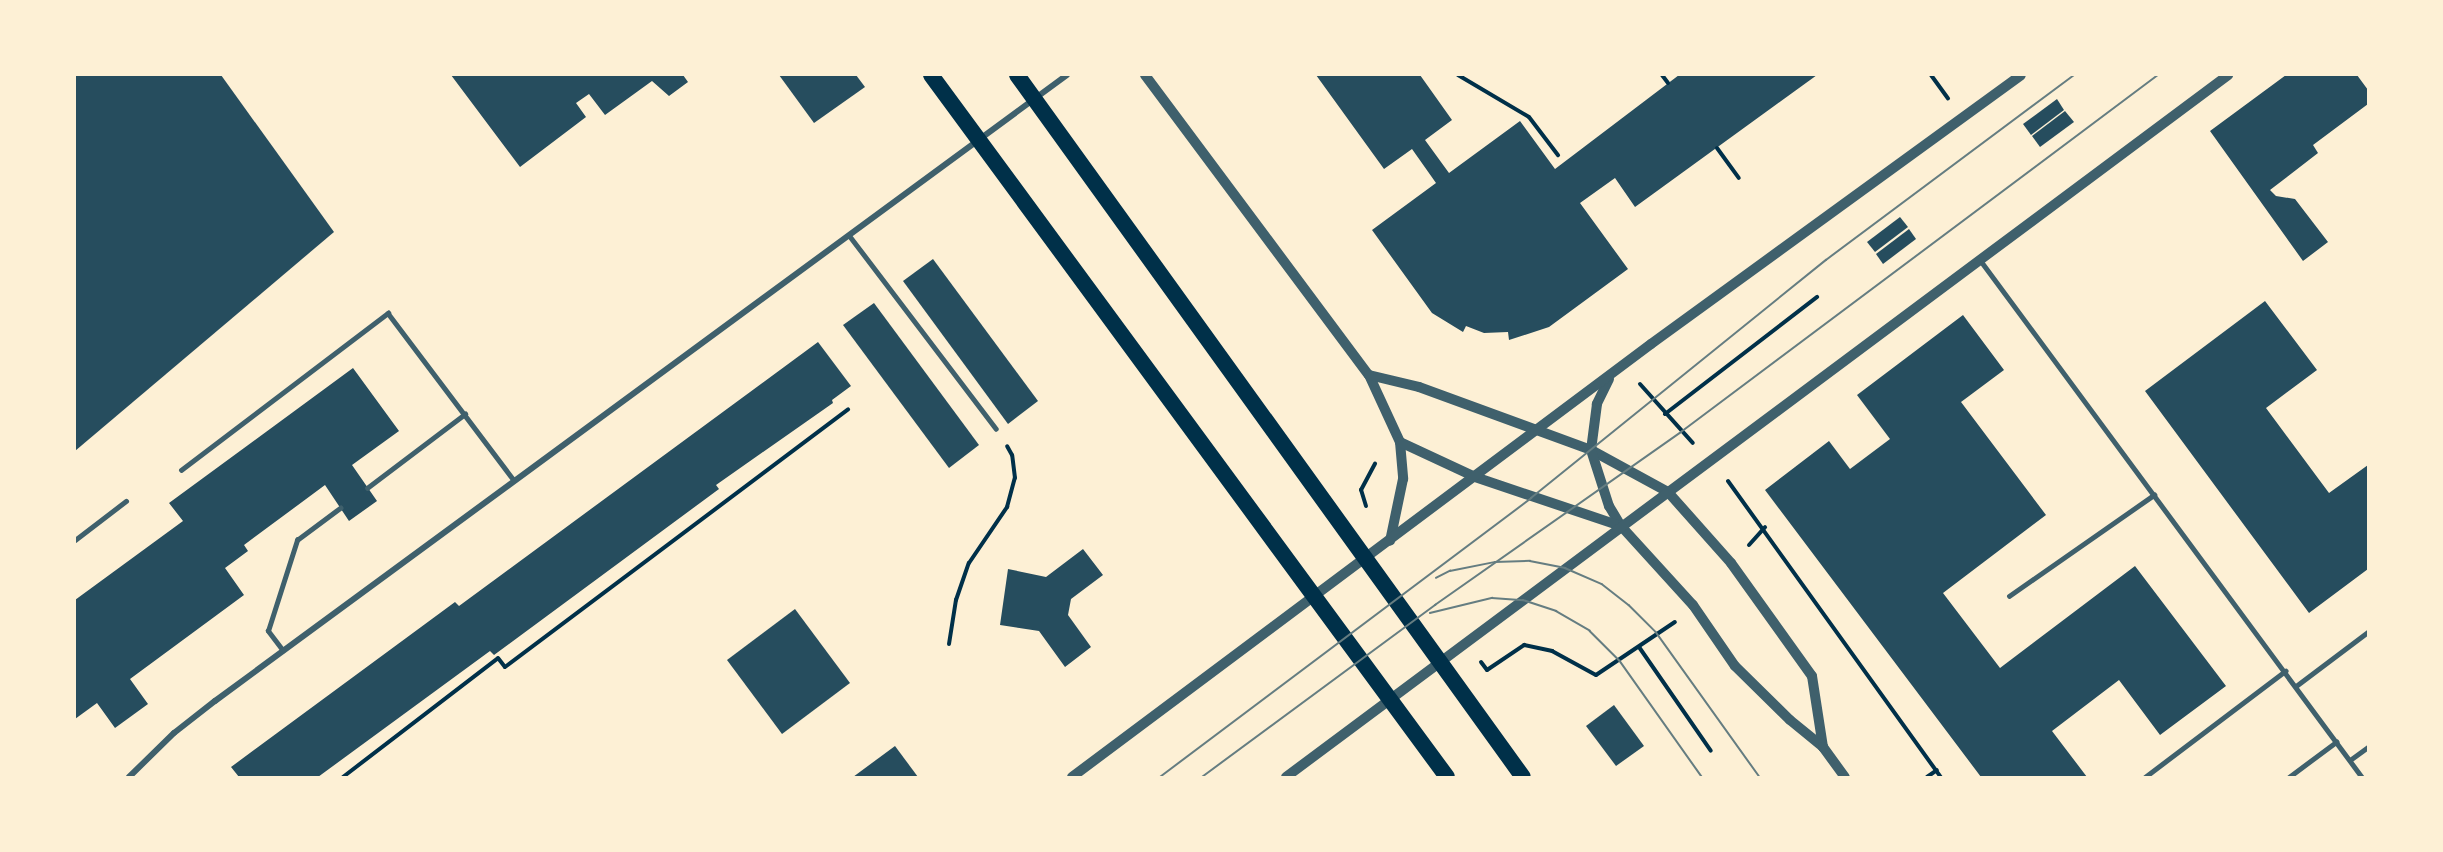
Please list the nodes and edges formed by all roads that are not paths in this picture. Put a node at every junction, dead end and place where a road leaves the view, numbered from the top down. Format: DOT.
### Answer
graph roads {
  1 [pos="931,75"];
  2 [pos="1017,75"];
  3 [pos="1067,75"];
  4 [pos="1145,75"];
  5 [pos="2021,75"];
  6 [pos="2228,75"];
  7 [pos="849,235"];
  8 [pos="1981,261"];
  9 [pos="1612,374"];
  10 [pos="1369,375"];
  11 [pos="465,414"];
  12 [pos="996,429"];
  13 [pos="1536,431"];
  14 [pos="1400,442"];
  15 [pos="1591,450"];
  16 [pos="181,470"];
  17 [pos="1475,477"];
  18 [pos="514,480"];
  19 [pos="367,488"];
  20 [pos="1668,492"];
  21 [pos="2154,495"];
  22 [pos="126,501"];
  23 [pos="340,508"];
  24 [pos="1621,526"];
  25 [pos="75,540"];
  26 [pos="1390,541"];
  27 [pos="2009,596"];
  28 [pos="2368,632"];
  29 [pos="283,651"];
  30 [pos="2285,672"];
  31 [pos="2296,686"];
  32 [pos="2336,741"];
  33 [pos="1823,747"];
  34 [pos="2368,747"];
  35 [pos="2350,760"];
  36 [pos="129,777"];
  37 [pos="1072,777"];
  38 [pos="1286,777"];
  39 [pos="1447,777"];
  40 [pos="1523,777"];
  41 [pos="1845,777"];
  42 [pos="2145,777"];
  43 [pos="2289,777"];
  44 [pos="2362,777"];
  1 -- 39 [label="highway"];
  2 -- 40 [label="highway"];
  3 -- 7 [label="street"];
  4 -- 10 [label="street"];
  5 -- 9 [label="street"];
  6 -- 8 [label="street"];
  7 -- 12 [label="lane"];
  7 -- 18 [label="street"];
  8 -- 20 [label="street"];
  8 -- 21 [label="lane"];
  9 -- 13 [label="street"];
  9 -- 15 [label="street"];
  10 -- 13 [label="street"];
  10 -- 14 [label="street"];
  11 -- 16 [label="lane"];
  11 -- 18 [label="lane"];
  11 -- 19 [label="lane"];
  13 -- 15 [label="street"];
  13 -- 17 [label="street"];
  14 -- 17 [label="street"];
  14 -- 26 [label="street"];
  15 -- 20 [label="street"];
  15 -- 24 [label="street"];
  17 -- 24 [label="street"];
  17 -- 26 [label="street"];
  18 -- 29 [label="street"];
  20 -- 24 [label="street"];
  20 -- 33 [label="street"];
  21 -- 27 [label="lane"];
  21 -- 30 [label="lane"];
  22 -- 25 [label="lane"];
  23 -- 29 [label="lane"];
  24 -- 33 [label="street"];
  24 -- 38 [label="street"];
  26 -- 37 [label="street"];
  28 -- 31 [label="lane"];
  29 -- 36 [label="street"];
  30 -- 31 [label="lane"];
  30 -- 42 [label="lane"];
  31 -- 32 [label="lane"];
  32 -- 35 [label="lane"];
  32 -- 43 [label="lane"];
  33 -- 41 [label="street"];
  34 -- 35 [label="lane"];
  35 -- 44 [label="lane"];
}
